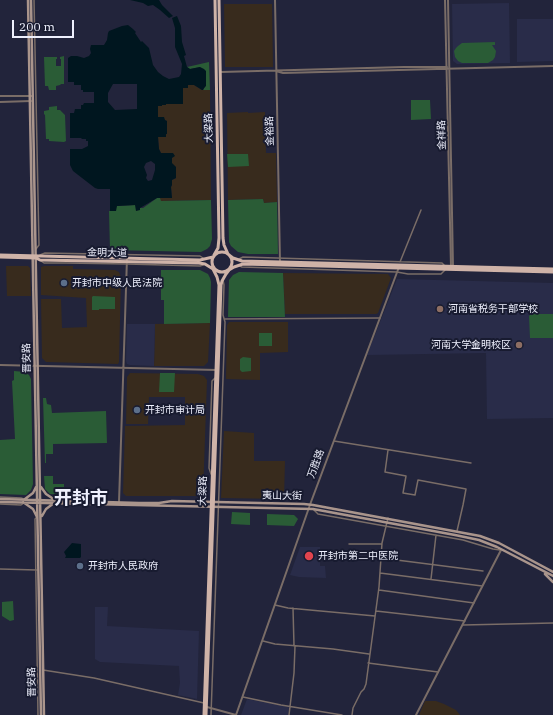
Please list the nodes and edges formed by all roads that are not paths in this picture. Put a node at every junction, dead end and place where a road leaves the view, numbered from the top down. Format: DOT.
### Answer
graph roads {
  1 [pos="31,0"];
  2 [pos="215,0"];
  3 [pos="219,0"];
  4 [pos="275,0"];
  5 [pos="447,0"];
  6 [pos="553,66"];
  7 [pos="448,68"];
  8 [pos="276,71"];
  9 [pos="220,72"];
  10 [pos="0,96"];
  11 [pos="32,96"];
  12 [pos="32,101"];
  13 [pos="0,102"];
  14 [pos="421,210"];
  15 [pos="36,249"];
  16 [pos="229,255"];
  17 [pos="0,256"];
  18 [pos="213,256"];
  19 [pos="36,257"];
  20 [pos="205,259"];
  21 [pos="280,260"];
  22 [pos="127,261"];
  23 [pos="401,262"];
  24 [pos="213,268"];
  25 [pos="445,268"];
  26 [pos="452,268"];
  27 [pos="398,269"];
  28 [pos="229,270"];
  29 [pos="553,271"];
  30 [pos="223,279"];
  31 [pos="380,318"];
  32 [pos="224,319"];
  33 [pos="0,365"];
  34 [pos="36,366"];
  35 [pos="123,368"];
  36 [pos="217,370"];
  37 [pos="334,441"];
  38 [pos="388,450"];
  39 [pos="470,463"];
  40 [pos="39,485"];
  41 [pos="0,501"];
  42 [pos="24,501"];
  43 [pos="39,501"];
  44 [pos="55,502"];
  45 [pos="118,502"];
  46 [pos="212,502"];
  47 [pos="219,502"];
  48 [pos="310,504"];
  49 [pos="212,507"];
  50 [pos="219,507"];
  51 [pos="309,509"];
  52 [pos="38,517"];
  53 [pos="388,518"];
  54 [pos="387,524"];
  55 [pos="457,531"];
  56 [pos="436,535"];
  57 [pos="350,544"];
  58 [pos="382,544"];
  59 [pos="501,550"];
  60 [pos="381,558"];
  61 [pos="433,564"];
  62 [pos="0,569"];
  63 [pos="37,570"];
  64 [pos="483,571"];
  65 [pos="542,571"];
  66 [pos="553,572"];
  67 [pos="380,573"];
  68 [pos="553,576"];
  69 [pos="431,580"];
  70 [pos="553,582"];
  71 [pos="482,586"];
  72 [pos="378,590"];
  73 [pos="474,603"];
  74 [pos="275,605"];
  75 [pos="293,608"];
  76 [pos="376,611"];
  77 [pos="375,616"];
  78 [pos="465,621"];
  79 [pos="553,623"];
  80 [pos="463,625"];
  81 [pos="263,641"];
  82 [pos="294,646"];
  83 [pos="369,654"];
  84 [pos="368,664"];
  85 [pos="43,670"];
  86 [pos="438,672"];
  87 [pos="243,696"];
  88 [pos="204,703"];
  89 [pos="206,707"];
  90 [pos="290,707"];
  91 [pos="211,708"];
  92 [pos="38,715"];
  93 [pos="42,715"];
  94 [pos="205,715"];
  95 [pos="211,715"];
  96 [pos="236,715"];
  97 [pos="289,715"];
  98 [pos="342,715"];
  99 [pos="352,715"];
  100 [pos="416,715"];
  1 -- 11 [label="main road, 晋安路"];
  1 -- 15 [label="street"];
  2 -- 18 [label="main road, 大梁路"];
  3 -- 9 [label="main road, 大梁路"];
  4 -- 8 [label="street, 金裕路"];
  5 -- 7 [label="street, 金祥路"];
  6 -- 7 [label="street"];
  7 -- 8 [label="street"];
  7 -- 26 [label="street, 金祥路"];
  8 -- 9 [label="street"];
  8 -- 21 [label="street, 金裕路"];
  9 -- 16 [label="main road, 大梁路"];
  10 -- 11 [label="street"];
  11 -- 12 [label="main road, 晋安路"];
  12 -- 13 [label="street"];
  12 -- 15 [label="main road, 晋安路"];
  12 -- 19 [label="main road, 晋安路"];
  14 -- 23 [label="street"];
  15 -- 19 [label="main road, 晋安路"];
  16 -- 18 [label="main road"];
  16 -- 21 [label="main road"];
  16 -- 28 [label="main road"];
  17 -- 19 [label="main road, 金明大道"];
  18 -- 20 [label="main road, 金明大道"];
  18 -- 24 [label="main road"];
  19 -- 20 [label="street"];
  19 -- 22 [label="main road, 金明大道"];
  19 -- 22 [label="street"];
  19 -- 34 [label="main road, 晋安路"];
  20 -- 22 [label="main road, 金明大道"];
  21 -- 23 [label="street"];
  21 -- 27 [label="main road"];
  22 -- 24 [label="main road, 金明大道"];
  22 -- 35 [label="street"];
  23 -- 25 [label="street"];
  23 -- 27 [label="street"];
  24 -- 28 [label="main road"];
  24 -- 36 [label="main road, 大梁路"];
  25 -- 26 [label="main road"];
  25 -- 27 [label="main road"];
  25 -- 27 [label="street"];
  26 -- 29 [label="main road"];
  27 -- 28 [label="main road"];
  27 -- 31 [label="street, 万胜路"];
  28 -- 30 [label="main road, 大梁路"];
  30 -- 32 [label="street"];
  30 -- 36 [label="main road, 大梁路"];
  31 -- 32 [label="street"];
  31 -- 37 [label="street, 万胜路"];
  32 -- 47 [label="street"];
  33 -- 34 [label="street"];
  34 -- 35 [label="street"];
  34 -- 40 [label="main road, 晋安路"];
  35 -- 36 [label="street"];
  35 -- 45 [label="street"];
  36 -- 46 [label="main road, 大梁路"];
  36 -- 46 [label="main road, 大梁路"];
  37 -- 38 [label="street"];
  37 -- 48 [label="street, 万胜路"];
  38 -- 39 [label="street"];
  38 -- 55 [label="street"];
  40 -- 42 [label="main road"];
  40 -- 43 [label="main road, 晋安路"];
  40 -- 44 [label="main road"];
  41 -- 42 [label="main road, 夷山大街"];
  41 -- 42 [label="street"];
  42 -- 43 [label="main road, 夷山大街"];
  42 -- 52 [label="main road"];
  43 -- 44 [label="main road, 夷山大街"];
  43 -- 52 [label="main road, 晋安路"];
  44 -- 45 [label="main road, 夷山大街"];
  44 -- 49 [label="main road, 夷山大街"];
  44 -- 52 [label="main road"];
  45 -- 46 [label="main road, 夷山大街"];
  46 -- 47 [label="main road, 夷山大街"];
  46 -- 49 [label="main road, 大梁路"];
  47 -- 48 [label="main road, 夷山大街"];
  47 -- 50 [label="street"];
  48 -- 51 [label="street, 万胜路"];
  48 -- 53 [label="main road, 夷山大街"];
  49 -- 50 [label="main road, 夷山大街"];
  49 -- 88 [label="main road, 大梁路"];
  49 -- 89 [label="main road, 大梁路"];
  50 -- 51 [label="main road, 夷山大街"];
  50 -- 91 [label="street"];
  51 -- 54 [label="main road, 夷山大街"];
  51 -- 74 [label="street, 万胜路"];
  52 -- 63 [label="main road, 晋安路"];
  52 -- 85 [label="main road, 晋安路"];
  53 -- 54 [label="street"];
  53 -- 55 [label="main road, 夷山大街"];
  54 -- 56 [label="street"];
  54 -- 58 [label="street"];
  54 -- 59 [label="main road, 夷山大街"];
  55 -- 66 [label="main road, 夷山大街"];
  56 -- 59 [label="street"];
  56 -- 61 [label="street"];
  57 -- 58 [label="street"];
  58 -- 60 [label="street"];
  59 -- 65 [label="main road, 夷山大街"];
  59 -- 71 [label="street"];
  60 -- 61 [label="street"];
  60 -- 67 [label="street"];
  61 -- 64 [label="street"];
  61 -- 69 [label="street"];
  62 -- 63 [label="street"];
  63 -- 92 [label="street"];
  63 -- 93 [label="main road, 晋安路"];
  65 -- 68 [label="main road, 夷山大街"];
  65 -- 70 [label="main road"];
  67 -- 69 [label="street"];
  67 -- 72 [label="street"];
  69 -- 71 [label="street"];
  71 -- 73 [label="street"];
  72 -- 73 [label="street"];
  72 -- 76 [label="street"];
  73 -- 78 [label="street"];
  74 -- 75 [label="street"];
  74 -- 81 [label="street, 万胜路"];
  75 -- 77 [label="street"];
  75 -- 82 [label="street"];
  76 -- 77 [label="street"];
  76 -- 78 [label="street"];
  77 -- 83 [label="street"];
  78 -- 80 [label="street"];
  79 -- 80 [label="street"];
  80 -- 86 [label="street"];
  81 -- 82 [label="street"];
  81 -- 87 [label="street, 万胜路"];
  82 -- 83 [label="street"];
  82 -- 90 [label="street"];
  83 -- 84 [label="street"];
  84 -- 86 [label="street"];
  84 -- 99 [label="street"];
  85 -- 88 [label="street"];
  85 -- 93 [label="main road, 晋安路"];
  86 -- 100 [label="street"];
  87 -- 90 [label="street"];
  87 -- 96 [label="street, 万胜路"];
  88 -- 94 [label="main road, 大梁路"];
  89 -- 91 [label="street"];
  89 -- 94 [label="main road, 大梁路"];
  90 -- 97 [label="street"];
  90 -- 98 [label="street"];
  91 -- 95 [label="street"];
  91 -- 96 [label="street"];
}
